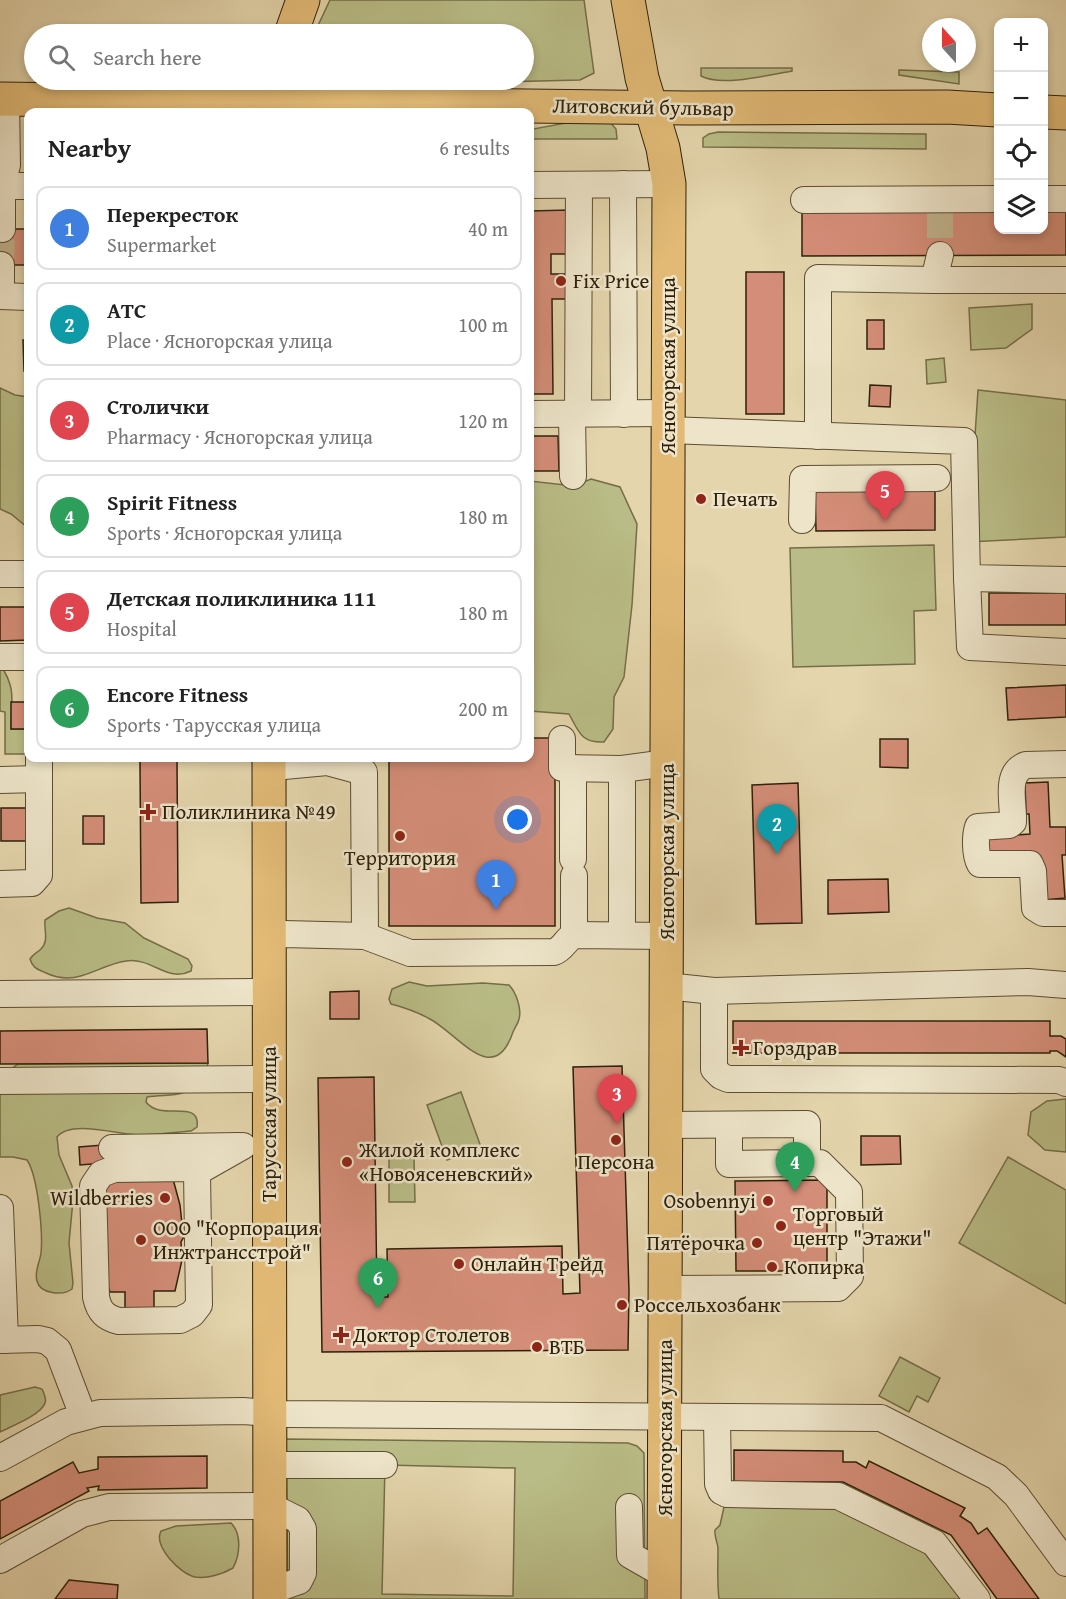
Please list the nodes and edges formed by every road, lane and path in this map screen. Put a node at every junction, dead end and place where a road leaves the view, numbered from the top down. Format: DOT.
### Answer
graph roads {
  1 [pos="628,0"];
  2 [pos="300,1"];
  3 [pos="294,24"];
  4 [pos="270,98"];
  5 [pos="3,99"];
  6 [pos="219,107"];
  7 [pos="651,107"];
  8 [pos="994,110"];
  9 [pos="1048,112"];
  10 [pos="1066,113"];
  11 [pos="623,184"];
  12 [pos="669,184"];
  13 [pos="534,185"];
  14 [pos="579,185"];
  15 [pos="1,186"];
  16 [pos="24,186"];
  17 [pos="994,199"];
  18 [pos="1048,199"];
  19 [pos="1066,199"];
  20 [pos="804,200"];
  21 [pos="2,229"];
  22 [pos="940,255"];
  23 [pos="1,265"];
  24 [pos="934,280"];
  25 [pos="1066,280"];
  26 [pos="0,296"];
  27 [pos="24,297"];
  28 [pos="534,414"];
  29 [pos="624,414"];
  30 [pos="575,415"];
  31 [pos="668,421"];
  32 [pos="818,436"];
  33 [pos="573,476"];
  34 [pos="937,478"];
  35 [pos="802,519"];
  36 [pos="0,574"];
  37 [pos="24,574"];
  38 [pos="967,578"];
  39 [pos="1066,580"];
  40 [pos="1066,652"];
  41 [pos="0,657"];
  42 [pos="24,657"];
  43 [pos="562,739"];
  44 [pos="269,762"];
  45 [pos="272,762"];
  46 [pos="313,762"];
  47 [pos="333,762"];
  48 [pos="667,763"];
  49 [pos="1066,764"];
  50 [pos="39,768"];
  51 [pos="573,768"];
  52 [pos="622,769"];
  53 [pos="0,780"];
  54 [pos="0,884"];
  55 [pos="1066,913"];
  56 [pos="574,935"];
  57 [pos="622,935"];
  58 [pos="365,936"];
  59 [pos="666,936"];
  60 [pos="269,937"];
  61 [pos="666,986"];
  62 [pos="1066,986"];
  63 [pos="269,992"];
  64 [pos="714,992"];
  65 [pos="0,994"];
  66 [pos="269,1079"];
  67 [pos="0,1081"];
  68 [pos="1066,1083"];
  69 [pos="666,1125"];
  70 [pos="729,1125"];
  71 [pos="256,1146"];
  72 [pos="112,1148"];
  73 [pos="807,1163"];
  74 [pos="197,1173"];
  75 [pos="0,1208"];
  76 [pos="666,1289"];
  77 [pos="3,1340"];
  78 [pos="270,1414"];
  79 [pos="83,1416"];
  80 [pos="665,1417"];
  81 [pos="717,1418"];
  82 [pos="0,1458"];
  83 [pos="270,1465"];
  84 [pos="384,1466"];
  85 [pos="270,1506"];
  86 [pos="629,1507"];
  87 [pos="0,1560"];
  88 [pos="1066,1563"];
  89 [pos="664,1587"];
  90 [pos="270,1595"];
  91 [pos="976,1599"];
  1 -- 7 [label="main road, Ясногорская улица"];
  2 -- 3 [label="main road"];
  4 -- 6 [label="main road, Литовский бульвар"];
  4 -- 7 [label="main road, Литовский бульвар"];
  5 -- 6 [label="main road, Литовский бульвар"];
  5 -- 15 [label="street"];
  7 -- 8 [label="main road, Литовский бульвар"];
  7 -- 12 [label="main road, Ясногорская улица"];
  9 -- 10 [label="main road"];
  11 -- 12 [label="street"];
  11 -- 14 [label="street"];
  11 -- 29 [label="street"];
  12 -- 31 [label="main road, Ясногорская улица"];
  13 -- 14 [label="street"];
  14 -- 30 [label="street"];
  15 -- 16 [label="street"];
  15 -- 21 [label="street"];
  17 -- 20 [label="street"];
  18 -- 19 [label="street"];
  22 -- 24 [label="street"];
  23 -- 26 [label="street"];
  24 -- 25 [label="street"];
  24 -- 32 [label="street"];
  26 -- 27 [label="street"];
  28 -- 30 [label="street"];
  29 -- 30 [label="street"];
  29 -- 31 [label="street"];
  30 -- 33 [label="street"];
  31 -- 32 [label="street"];
  31 -- 48 [label="main road, Ясногорская улица"];
  32 -- 38 [label="street"];
  34 -- 35 [label="street"];
  36 -- 37 [label="street"];
  38 -- 39 [label="street"];
  38 -- 40 [label="street"];
  41 -- 42 [label="street"];
  43 -- 51 [label="street"];
  44 -- 60 [label="main road, Тарусская улица"];
  45 -- 46 [label="street"];
  47 -- 58 [label="street"];
  48 -- 52 [label="street"];
  48 -- 59 [label="main road, Ясногорская улица"];
  49 -- 55 [label="street"];
  50 -- 53 [label="street"];
  50 -- 54 [label="street"];
  51 -- 52 [label="street"];
  51 -- 56 [label="street"];
  52 -- 57 [label="street"];
  56 -- 57 [label="street"];
  56 -- 58 [label="street"];
  57 -- 59 [label="street"];
  58 -- 60 [label="street"];
  59 -- 61 [label="main road, Ясногорская улица"];
  60 -- 63 [label="main road, Тарусская улица"];
  61 -- 64 [label="street"];
  61 -- 69 [label="main road, Ясногорская улица"];
  62 -- 64 [label="street"];
  63 -- 65 [label="street"];
  63 -- 66 [label="main road, Тарусская улица"];
  64 -- 68 [label="street"];
  66 -- 67 [label="street"];
  66 -- 71 [label="main road, Тарусская улица"];
  69 -- 70 [label="street"];
  69 -- 76 [label="main road, Ясногорская улица"];
  70 -- 73 [label="street"];
  70 -- 73 [label="street"];
  71 -- 72 [label="street"];
  71 -- 74 [label="street"];
  71 -- 78 [label="main road, Тарусская улица"];
  73 -- 76 [label="street"];
  74 -- 74 [label="street"];
  75 -- 77 [label="street"];
  76 -- 80 [label="main road, Ясногорская улица"];
  77 -- 79 [label="street"];
  78 -- 79 [label="street"];
  78 -- 80 [label="street"];
  78 -- 83 [label="main road, Тарусская улица"];
  79 -- 82 [label="street"];
  80 -- 81 [label="street"];
  80 -- 89 [label="main road, Ясногорская улица"];
  81 -- 88 [label="street"];
  81 -- 91 [label="street"];
  83 -- 84 [label="street"];
  83 -- 85 [label="main road, Тарусская улица"];
  85 -- 87 [label="street"];
  85 -- 90 [label="main road, Тарусская улица"];
  86 -- 89 [label="street"];
}
